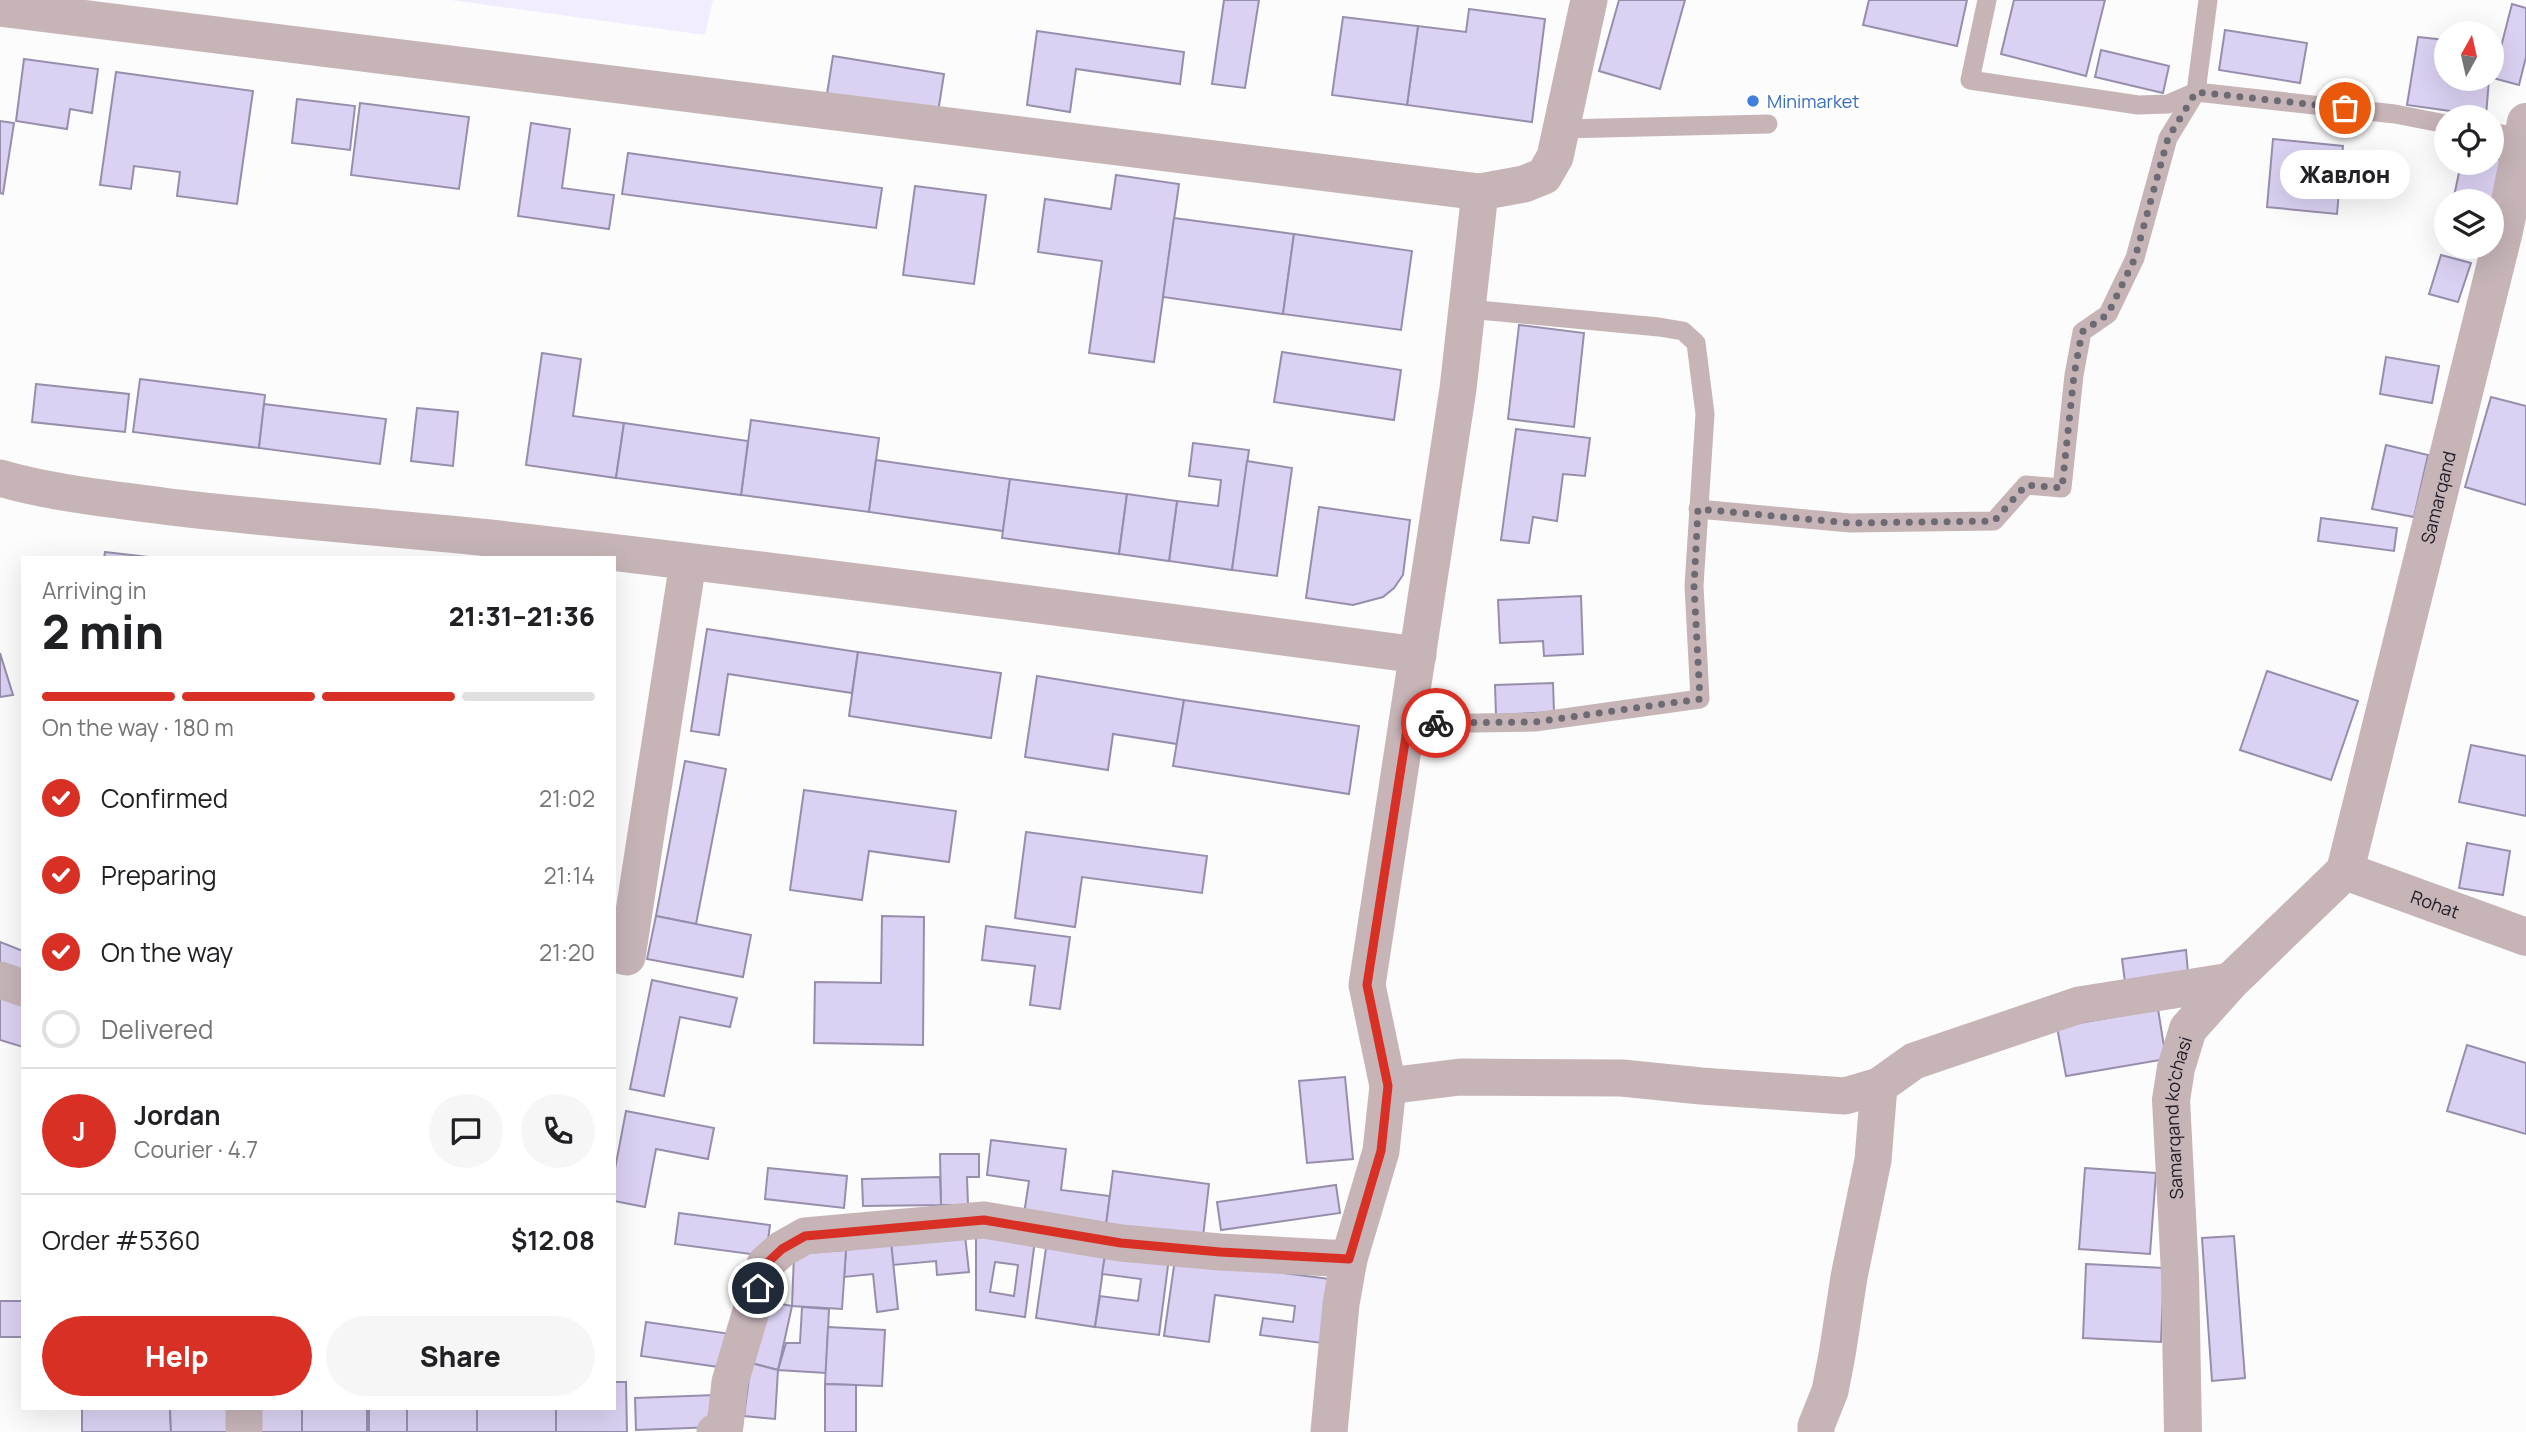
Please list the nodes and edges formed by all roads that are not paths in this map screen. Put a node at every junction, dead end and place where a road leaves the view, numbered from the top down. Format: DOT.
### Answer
graph roads {
  1 [pos="1589,0"];
  2 [pos="1987,0"];
  3 [pos="2208,0"];
  4 [pos="0,8"];
  5 [pos="2196,92"];
  6 [pos="2434,122"];
  7 [pos="1768,124"];
  8 [pos="1562,129"];
  9 [pos="2513,131"];
  10 [pos="1480,192"];
  11 [pos="1468,309"];
  12 [pos="0,478"];
  13 [pos="1698,509"];
  14 [pos="688,562"];
  15 [pos="1418,655"];
  16 [pos="1408,723"];
  17 [pos="2345,871"];
  18 [pos="2526,937"];
  19 [pos="616,954"];
  20 [pos="0,980"];
  21 [pos="2231,981"];
  22 [pos="21,987"];
  23 [pos="1388,1086"];
  24 [pos="1880,1086"];
  25 [pos="1349,1259"];
  26 [pos="244,1410"];
  27 [pos="244,1432"];
  28 [pos="715,1432"];
  29 [pos="1329,1432"];
  30 [pos="1816,1432"];
  31 [pos="2183,1432"];
  1 -- 8 [label="street"];
  2 -- 5 [label="lane"];
  3 -- 5 [label="lane"];
  4 -- 10 [label="street"];
  5 -- 6 [label="lane"];
  5 -- 13 [label="lane"];
  7 -- 8 [label="lane"];
  8 -- 10 [label="street"];
  9 -- 17 [label="street, Samarqand"];
  10 -- 11 [label="street"];
  11 -- 13 [label="lane"];
  11 -- 15 [label="street"];
  12 -- 14 [label="street"];
  13 -- 16 [label="lane"];
  14 -- 15 [label="street"];
  14 -- 19 [label="street"];
  15 -- 16 [label="street"];
  16 -- 23 [label="street"];
  17 -- 18 [label="street, Rohat"];
  17 -- 21 [label="street, Samarqand ko'chasi"];
  20 -- 22 [label="street"];
  21 -- 24 [label="street"];
  21 -- 31 [label="street, Samarqand ko'chasi"];
  23 -- 24 [label="street"];
  23 -- 25 [label="street"];
  24 -- 30 [label="street"];
  25 -- 28 [label="street"];
  25 -- 29 [label="street"];
  26 -- 27 [label="street"];
}
